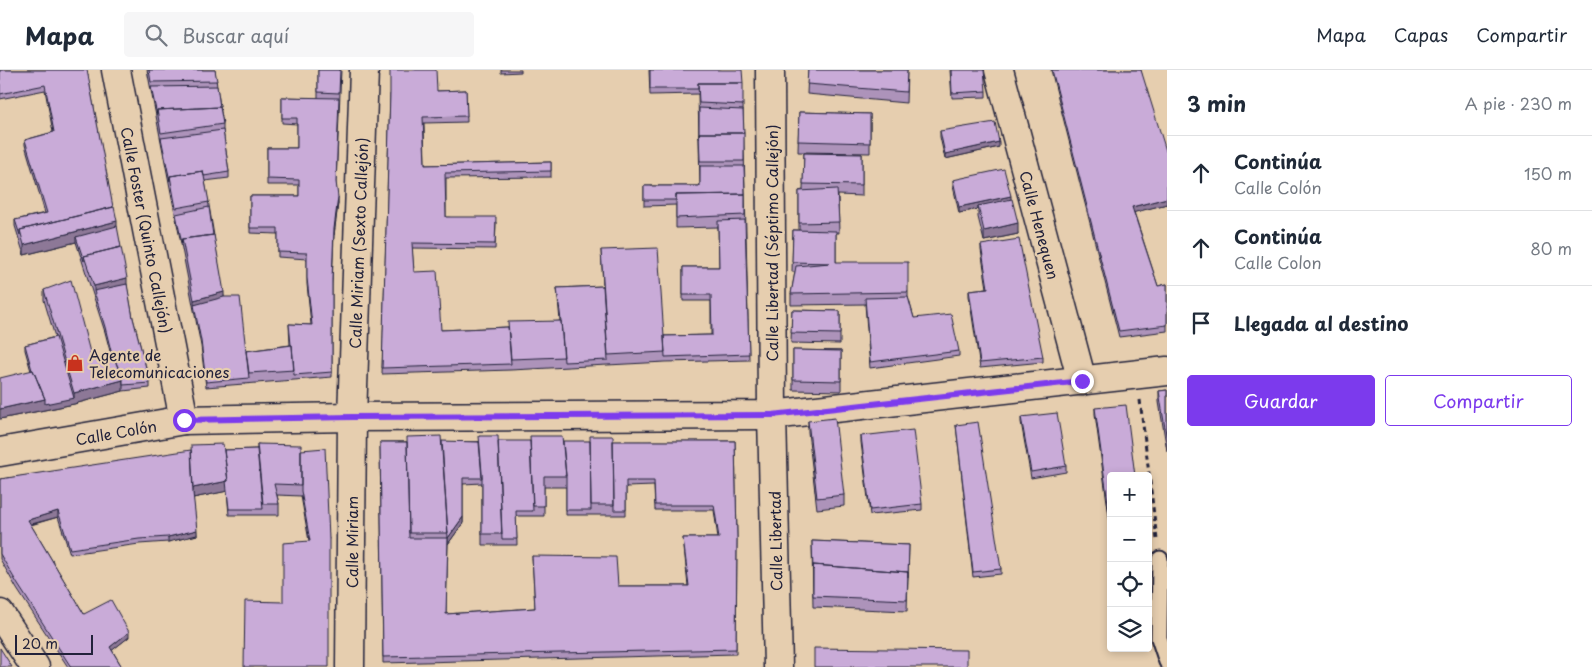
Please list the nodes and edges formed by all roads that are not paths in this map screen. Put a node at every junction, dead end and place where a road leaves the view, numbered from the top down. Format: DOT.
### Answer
graph roads {
  1 [pos="116,70"];
  2 [pos="364,70"];
  3 [pos="770,70"];
  4 [pos="999,70"];
  5 [pos="1167,371"];
  6 [pos="1082,381"];
  7 [pos="772,415"];
  8 [pos="352,417"];
  9 [pos="184,420"];
  10 [pos="0,452"];
  11 [pos="1160,559"];
  12 [pos="0,614"];
  13 [pos="1167,662"];
  14 [pos="35,667"];
  15 [pos="350,667"];
  16 [pos="778,667"];
  1 -- 9 [label="street, Calle Foster (Quinto Callejón)"];
  2 -- 8 [label="street, Calle Miriam (Sexto Callejón)"];
  3 -- 7 [label="street, Calle Libertad (Séptimo Callejón)"];
  4 -- 6 [label="street, Calle Henequen"];
  5 -- 6 [label="street, Calle Colón"];
  6 -- 7 [label="street, Calle Colón"];
  7 -- 8 [label="street, Calle Colón"];
  7 -- 16 [label="street, Calle Libertad"];
  8 -- 9 [label="street, Calle Colón"];
  8 -- 15 [label="street, Calle Miriam"];
  9 -- 10 [label="street, Calle Colón"];
  11 -- 13 [label="lane"];
  12 -- 14 [label="street"];
}
